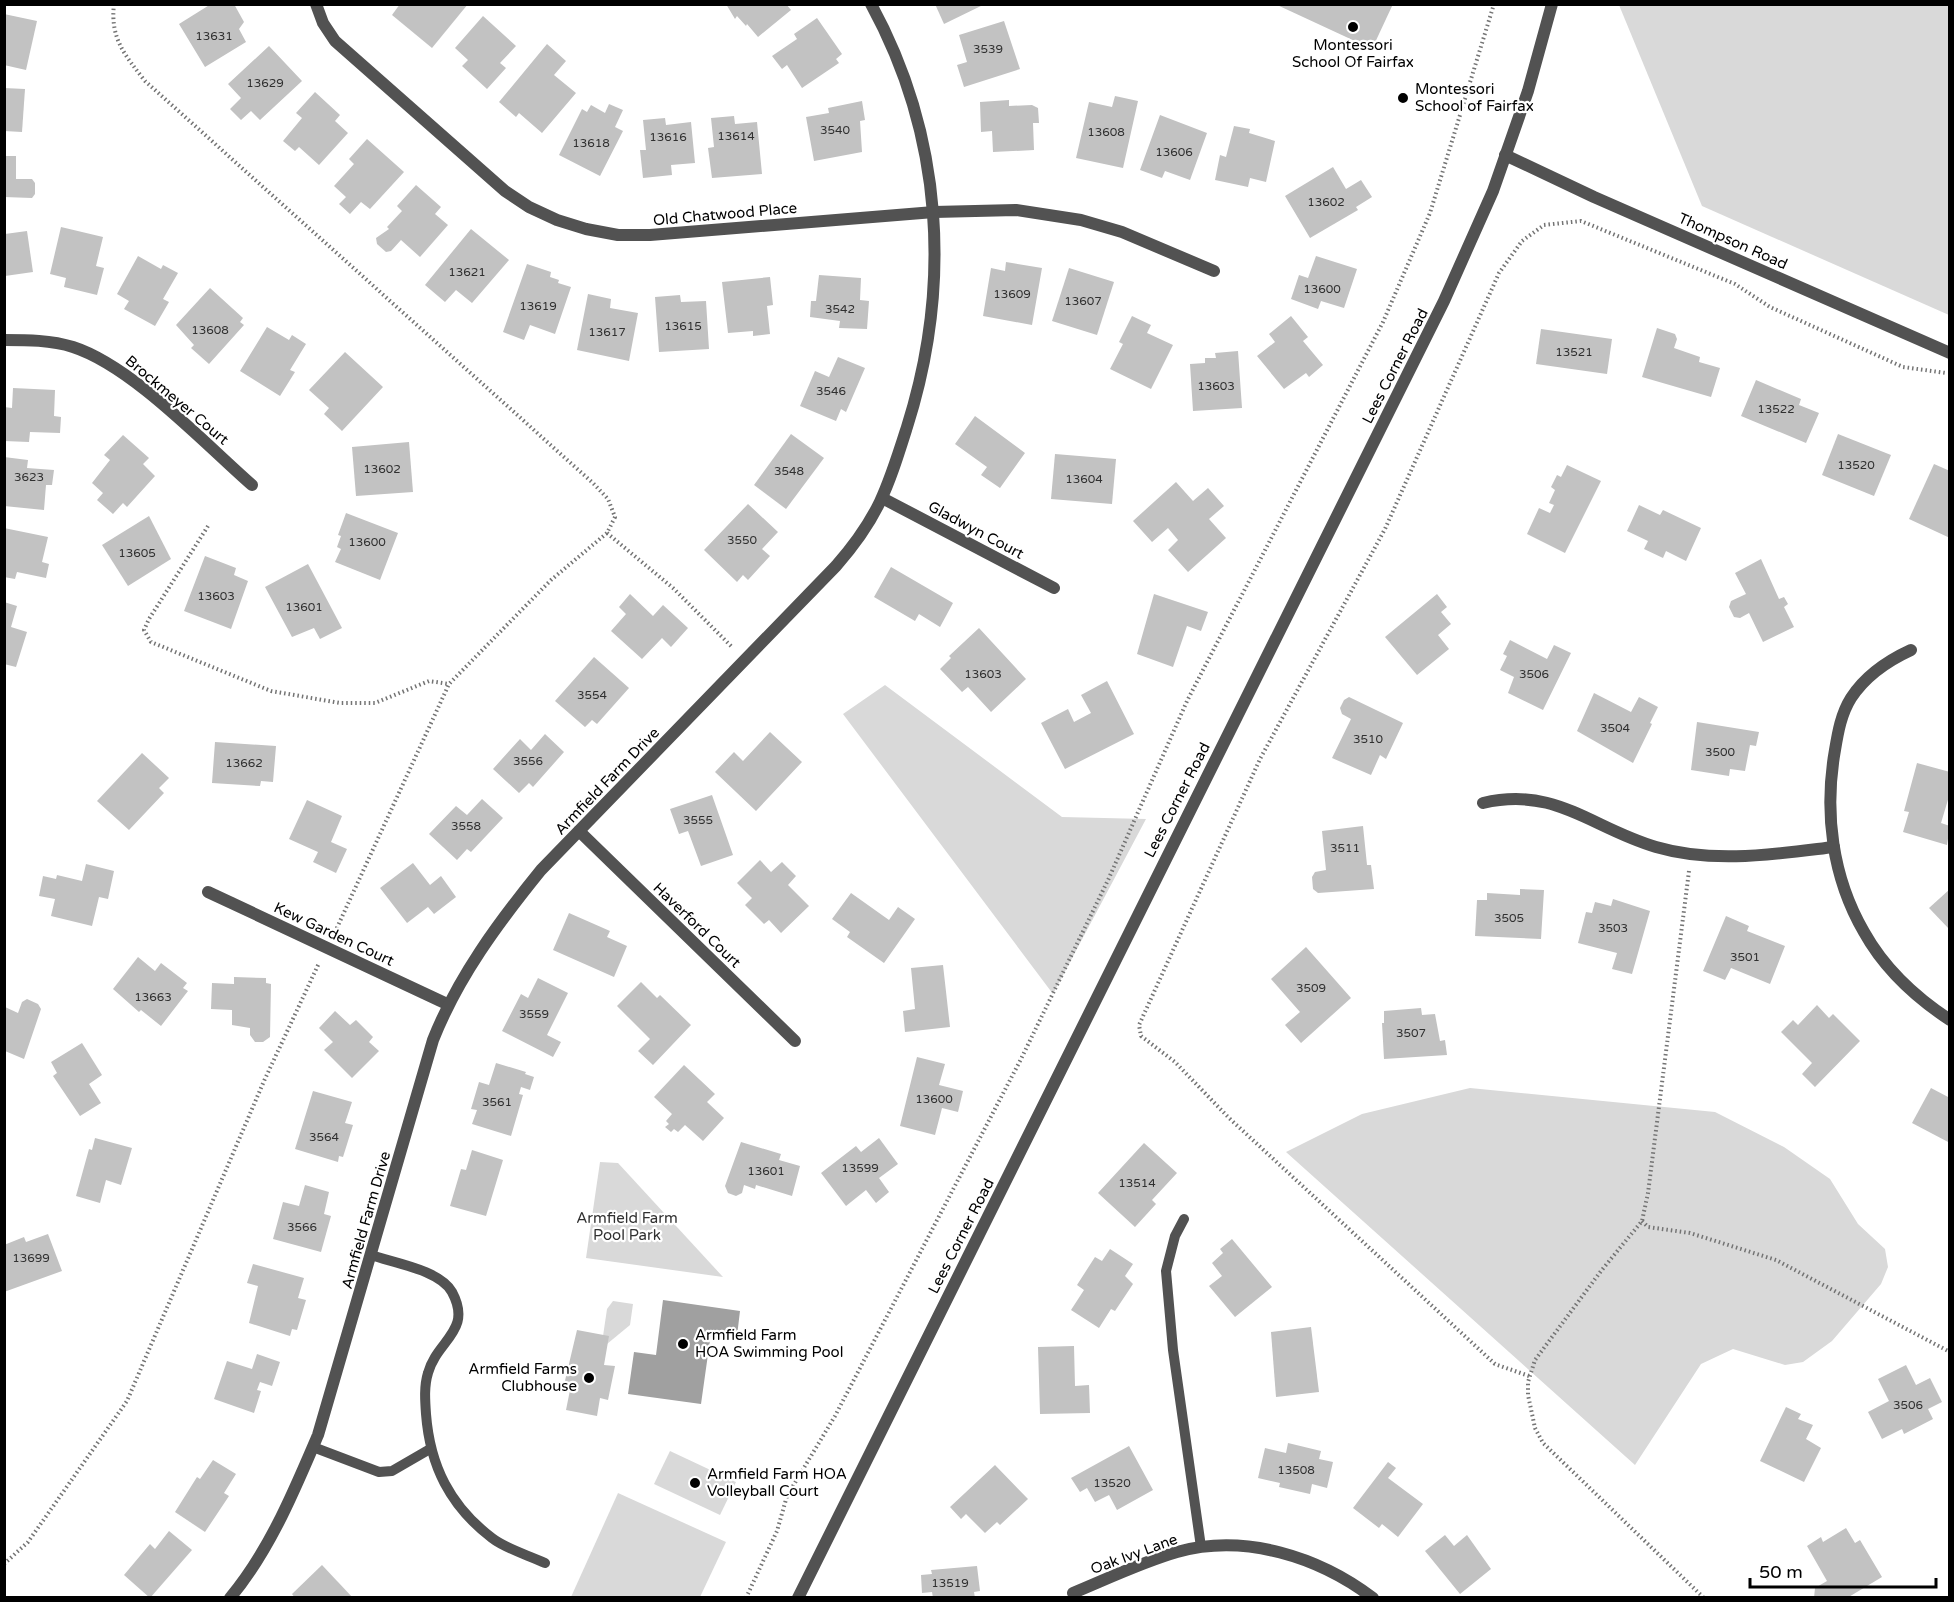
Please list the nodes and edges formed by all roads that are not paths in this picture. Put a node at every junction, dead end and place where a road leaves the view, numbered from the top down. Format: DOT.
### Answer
graph roads {
  1 [pos="316,4"];
  2 [pos="871,4"];
  3 [pos="1552,4"];
  4 [pos="1505,155"];
  5 [pos="934,212"];
  6 [pos="1214,271"];
  7 [pos="4,339"];
  8 [pos="1950,353"];
  9 [pos="252,485"];
  10 [pos="884,499"];
  11 [pos="1054,588"];
  12 [pos="1911,650"];
  13 [pos="1483,803"];
  14 [pos="579,831"];
  15 [pos="1834,847"];
  16 [pos="208,892"];
  17 [pos="447,1004"];
  18 [pos="1950,1020"];
  19 [pos="795,1041"];
  20 [pos="1184,1219"];
  21 [pos="371,1255"];
  22 [pos="313,1447"];
  23 [pos="430,1449"];
  24 [pos="1201,1547"];
  25 [pos="545,1563"];
  26 [pos="1074,1593"];
  27 [pos="230,1598"];
  28 [pos="798,1598"];
  29 [pos="1373,1598"];
  1 -- 5 [label="street, Old Chatwood Place"];
  2 -- 5 [label="street, Armfield Farm Drive"];
  3 -- 4 [label="street, Lees Corner Road"];
  4 -- 8 [label="street, Thompson Road"];
  4 -- 28 [label="street, Lees Corner Road"];
  5 -- 6 [label="street, Old Chatwood Place"];
  5 -- 10 [label="street, Armfield Farm Drive"];
  7 -- 9 [label="street, Brockmeyer Court"];
  10 -- 11 [label="street, Gladwyn Court"];
  10 -- 14 [label="street, Armfield Farm Drive"];
  12 -- 15 [label="street"];
  13 -- 15 [label="street"];
  14 -- 17 [label="street, Armfield Farm Drive"];
  14 -- 19 [label="street, Haverford Court"];
  15 -- 18 [label="street"];
  16 -- 17 [label="street, Kew Garden Court"];
  17 -- 21 [label="street, Armfield Farm Drive"];
  20 -- 24 [label="lane"];
  21 -- 22 [label="street, Armfield Farm Drive"];
  21 -- 23 [label="lane"];
  22 -- 23 [label="lane"];
  22 -- 27 [label="street, Armfield Farm Drive"];
  23 -- 25 [label="lane"];
  24 -- 26 [label="street, Oak Ivy Lane"];
  24 -- 29 [label="street, Oak Ivy Lane"];
}
